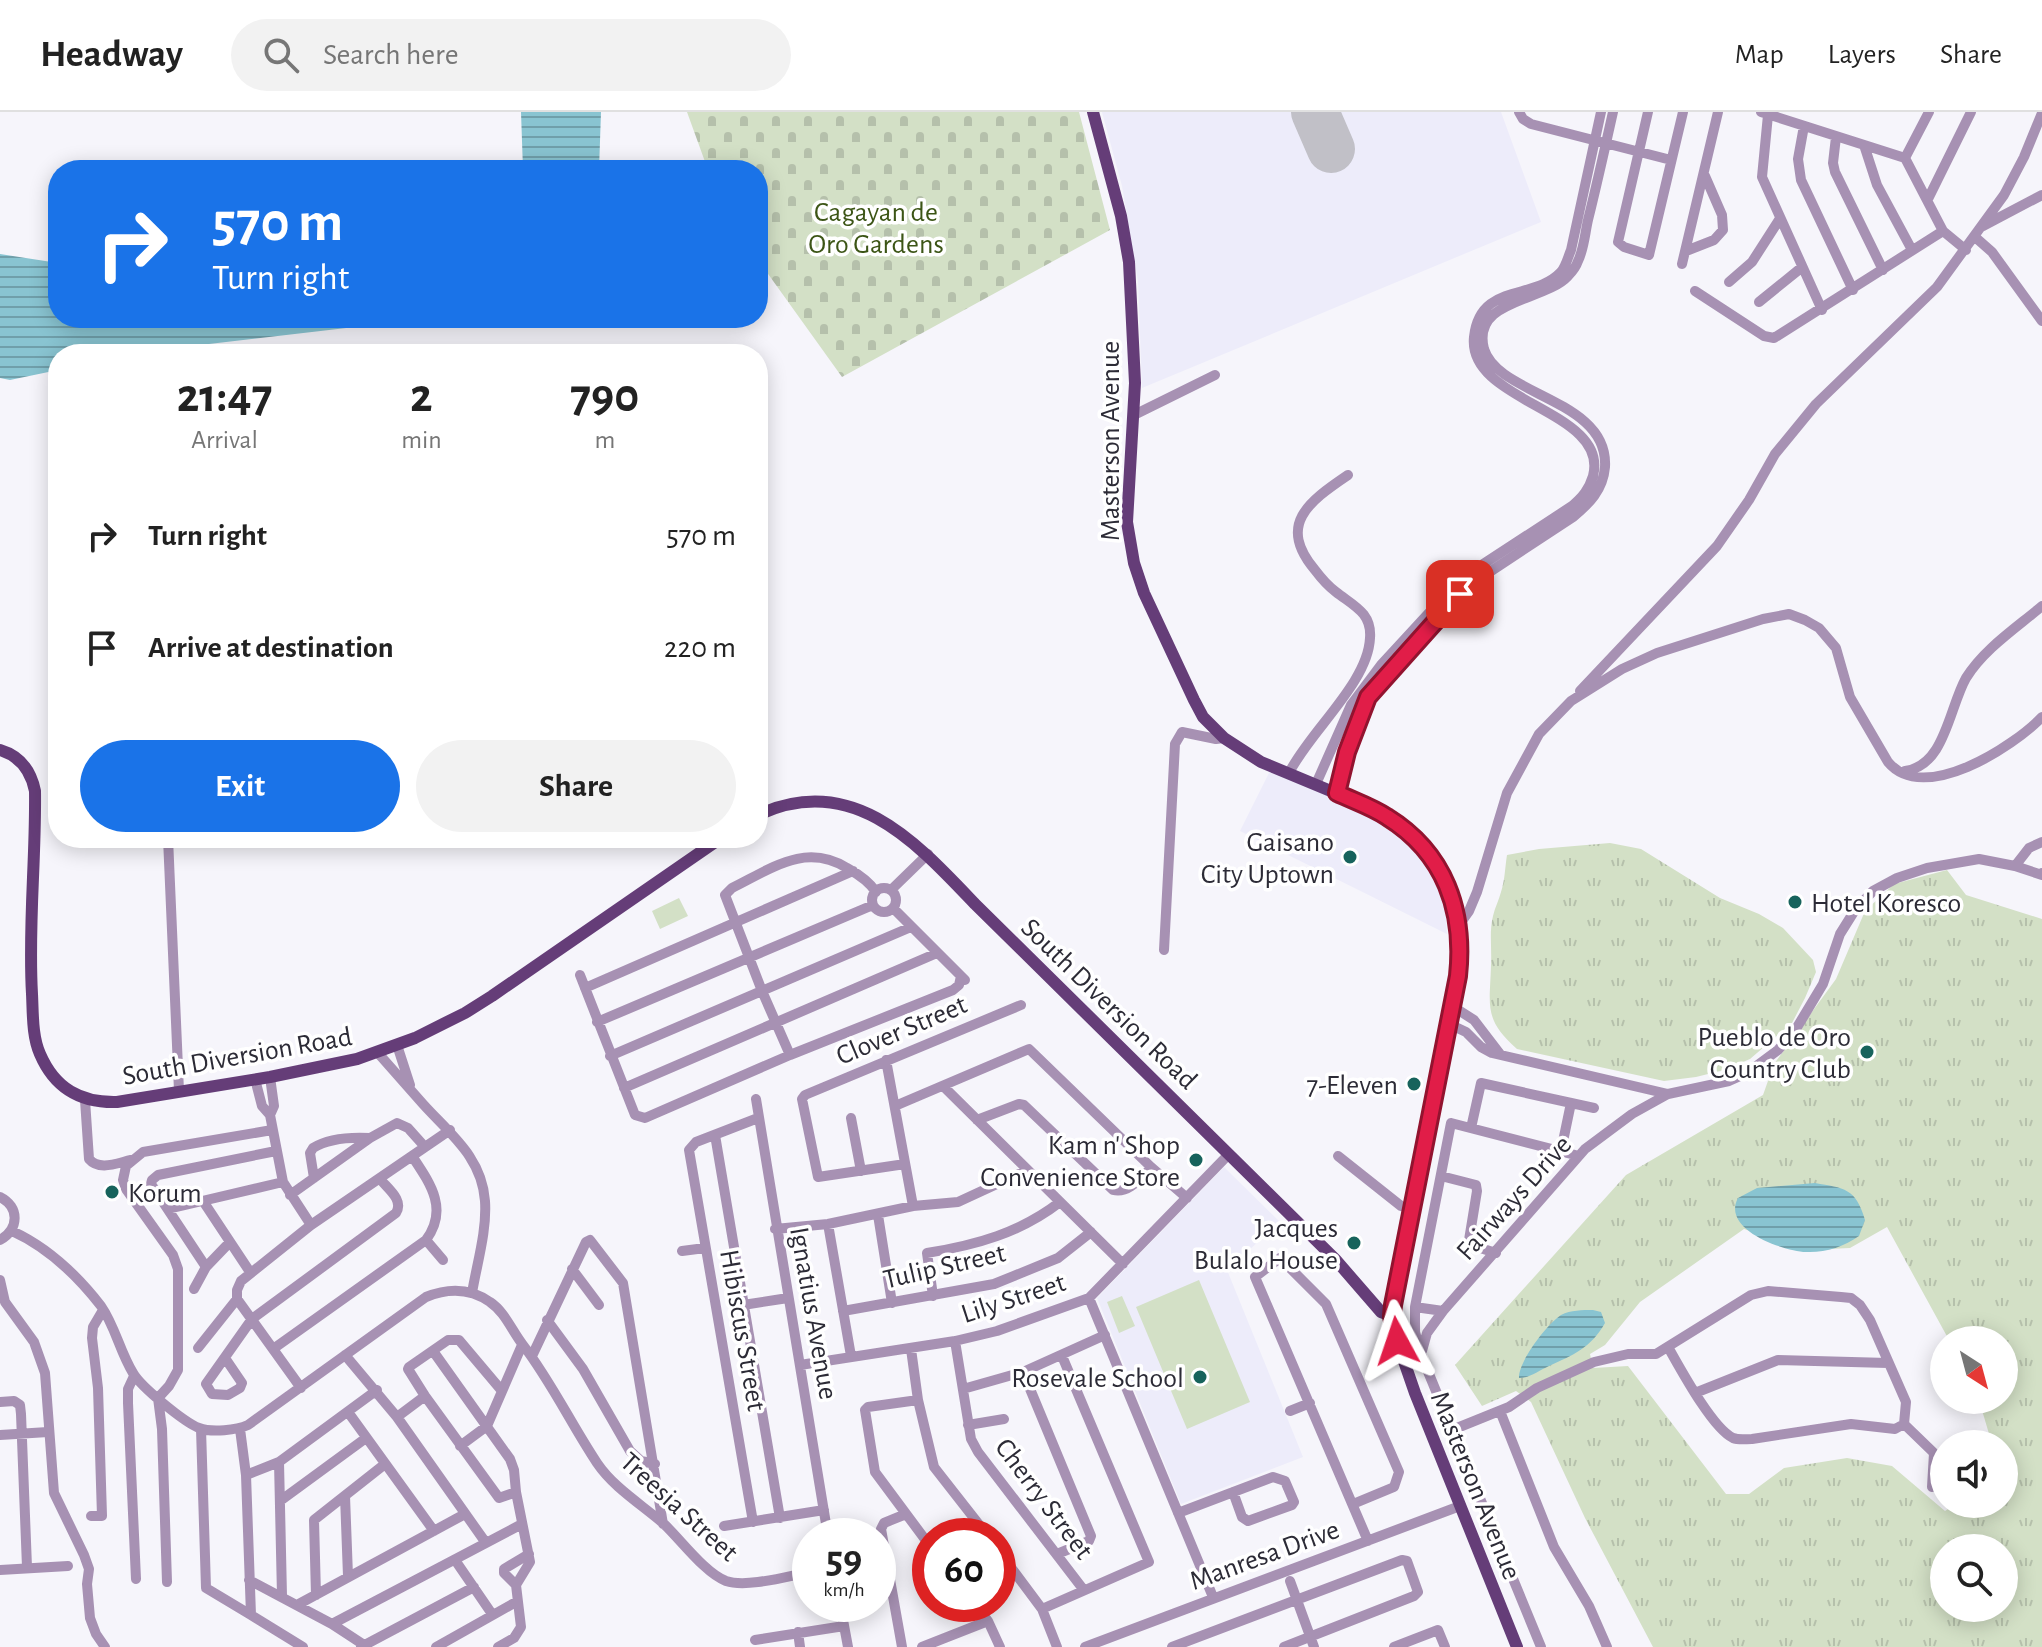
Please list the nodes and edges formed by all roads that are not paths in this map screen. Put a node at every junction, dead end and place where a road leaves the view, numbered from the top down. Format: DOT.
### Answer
graph roads {
  1 [pos="1093,112"];
  2 [pos="1519,112"];
  3 [pos="1601,112"];
  4 [pos="1613,112"];
  5 [pos="1648,112"];
  6 [pos="1683,112"];
  7 [pos="1718,112"];
  8 [pos="1929,112"];
  9 [pos="1971,112"];
  10 [pos="1764,113"];
  11 [pos="2042,113"];
  12 [pos="1804,126"];
  13 [pos="1836,137"];
  14 [pos="1594,140"];
  15 [pos="1606,143"];
  16 [pos="1864,145"];
  17 [pos="1640,151"];
  18 [pos="1905,158"];
  19 [pos="1671,160"];
  20 [pos="1705,176"];
  21 [pos="2042,195"];
  22 [pos="1928,199"];
  23 [pos="1779,220"];
  24 [pos="1581,225"];
  25 [pos="1943,231"];
  26 [pos="1978,232"];
  27 [pos="1912,250"];
  28 [pos="1966,250"];
  29 [pos="1686,251"];
  30 [pos="1682,264"];
  31 [pos="1801,268"];
  32 [pos="1883,270"];
  33 [pos="1729,282"];
  34 [pos="1853,290"];
  35 [pos="1695,291"];
  36 [pos="1759,302"];
  37 [pos="1822,310"];
  38 [pos="2042,321"];
  39 [pos="1215,375"];
  40 [pos="1134,415"];
  41 [pos="1348,475"];
  42 [pos="2042,606"];
  43 [pos="1571,701"];
  44 [pos="1356,707"];
  45 [pos="2042,717"];
  46 [pos="1224,738"];
  47 [pos="1332,745"];
  48 [pos="0,750"];
  49 [pos="1347,752"];
  50 [pos="1899,772"];
  51 [pos="1289,773"];
  52 [pos="1316,784"];
  53 [pos="1337,793"];
  54 [pos="768,811"];
  55 [pos="2042,842"];
  56 [pos="168,848"];
  57 [pos="706,848"];
  58 [pos="928,854"];
  59 [pos="2015,866"];
  60 [pos="853,871"];
  61 [pos="2042,874"];
  62 [pos="891,890"];
  63 [pos="876,892"];
  64 [pos="873,905"];
  65 [pos="893,908"];
  66 [pos="735,923"];
  67 [pos="1459,925"];
  68 [pos="911,927"];
  69 [pos="1164,950"];
  70 [pos="937,953"];
  71 [pos="748,957"];
  72 [pos="580,975"];
  73 [pos="585,988"];
  74 [pos="762,991"];
  75 [pos="1021,1005"];
  76 [pos="1452,1006"];
  77 [pos="597,1022"];
  78 [pos="776,1023"];
  79 [pos="1449,1024"];
  80 [pos="397,1045"];
  81 [pos="378,1053"];
  82 [pos="1500,1054"];
  83 [pos="790,1055"];
  84 [pos="610,1056"];
  85 [pos="886,1060"];
  86 [pos="270,1077"];
  87 [pos="255,1079"];
  88 [pos="943,1086"];
  89 [pos="624,1088"];
  90 [pos="179,1091"];
  91 [pos="414,1092"];
  92 [pos="1668,1094"];
  93 [pos="756,1099"];
  94 [pos="85,1100"];
  95 [pos="1571,1103"];
  96 [pos="895,1106"];
  97 [pos="1594,1108"];
  98 [pos="270,1115"];
  99 [pos="758,1118"];
  100 [pos="851,1118"];
  101 [pos="977,1120"];
  102 [pos="1471,1128"];
  103 [pos="272,1130"];
  104 [pos="450,1130"];
  105 [pos="715,1135"];
  106 [pos="370,1138"];
  107 [pos="425,1147"];
  108 [pos="276,1151"];
  109 [pos="1561,1151"];
  110 [pos="1229,1154"];
  111 [pos="412,1156"];
  112 [pos="1338,1156"];
  113 [pos="1579,1156"];
  114 [pos="131,1160"];
  115 [pos="905,1164"];
  116 [pos="1151,1167"];
  117 [pos="1027,1170"];
  118 [pos="861,1171"];
  119 [pos="1441,1176"];
  120 [pos="314,1178"];
  121 [pos="380,1179"];
  122 [pos="283,1182"];
  123 [pos="290,1195"];
  124 [pos="0,1197"];
  125 [pos="1187,1198"];
  126 [pos="203,1201"];
  127 [pos="1060,1202"];
  128 [pos="913,1206"];
  129 [pos="168,1209"];
  130 [pos="1411,1209"];
  131 [pos="878,1215"];
  132 [pos="828,1224"];
  133 [pos="311,1225"];
  134 [pos="775,1229"];
  135 [pos="12,1231"];
  136 [pos="1091,1232"];
  137 [pos="1,1240"];
  138 [pos="426,1240"];
  139 [pos="230,1242"];
  140 [pos="705,1248"];
  141 [pos="682,1251"];
  142 [pos="1496,1253"];
  143 [pos="0,1254"];
  144 [pos="443,1260"];
  145 [pos="1123,1264"];
  146 [pos="206,1267"];
  147 [pos="572,1269"];
  148 [pos="250,1272"];
  149 [pos="0,1280"];
  150 [pos="194,1289"];
  151 [pos="472,1293"];
  152 [pos="933,1296"];
  153 [pos="788,1298"];
  154 [pos="1089,1298"];
  155 [pos="237,1299"];
  156 [pos="892,1303"];
  157 [pos="599,1305"];
  158 [pos="743,1305"];
  159 [pos="1415,1307"];
  160 [pos="103,1310"];
  161 [pos="843,1311"];
  162 [pos="1443,1311"];
  163 [pos="1392,1316"];
  164 [pos="252,1319"];
  165 [pos="547,1320"];
  166 [pos="1105,1335"];
  167 [pos="955,1341"];
  168 [pos="522,1345"];
  169 [pos="1668,1347"];
  170 [pos="198,1348"];
  171 [pos="273,1349"];
  172 [pos="911,1349"];
  173 [pos="433,1351"];
  174 [pos="345,1355"];
  175 [pos="532,1356"];
  176 [pos="851,1356"];
  177 [pos="1062,1356"];
  178 [pos="1422,1357"];
  179 [pos="225,1358"];
  180 [pos="1888,1363"];
  181 [pos="800,1365"];
  182 [pos="1023,1372"];
  183 [pos="134,1376"];
  184 [pos="301,1388"];
  185 [pos="963,1389"];
  186 [pos="377,1390"];
  187 [pos="502,1391"];
  188 [pos="1695,1393"];
  189 [pos="425,1396"];
  190 [pos="158,1398"];
  191 [pos="918,1400"];
  192 [pos="0,1402"];
  193 [pos="1310,1403"];
  194 [pos="1290,1411"];
  195 [pos="1500,1411"];
  196 [pos="348,1412"];
  197 [pos="397,1417"];
  198 [pos="1004,1419"];
  199 [pos="1904,1424"];
  200 [pos="968,1425"];
  201 [pos="487,1426"];
  202 [pos="201,1429"];
  203 [pos="240,1429"];
  204 [pos="1452,1430"];
  205 [pos="48,1432"];
  206 [pos="21,1434"];
  207 [pos="0,1435"];
  208 [pos="366,1438"];
  209 [pos="460,1446"];
  210 [pos="1930,1449"];
  211 [pos="279,1462"];
  212 [pos="385,1464"];
  213 [pos="655,1464"];
  214 [pos="246,1475"];
  215 [pos="516,1492"];
  216 [pos="1233,1492"];
  217 [pos="345,1496"];
  218 [pos="280,1501"];
  219 [pos="1353,1504"];
  220 [pos="1460,1506"];
  221 [pos="824,1510"];
  222 [pos="1178,1513"];
  223 [pos="465,1514"];
  224 [pos="906,1514"];
  225 [pos="91,1516"];
  226 [pos="780,1518"];
  227 [pos="825,1518"];
  228 [pos="974,1518"];
  229 [pos="753,1522"];
  230 [pos="912,1522"];
  231 [pos="522,1524"];
  232 [pos="663,1524"];
  233 [pos="724,1526"];
  234 [pos="434,1531"];
  235 [pos="1368,1541"];
  236 [pos="486,1543"];
  237 [pos="529,1554"];
  238 [pos="1057,1554"];
  239 [pos="455,1560"];
  240 [pos="68,1566"];
  241 [pos="27,1567"];
  242 [pos="0,1570"];
  243 [pos="1016,1574"];
  244 [pos="792,1575"];
  245 [pos="348,1576"];
  246 [pos="136,1579"];
  247 [pos="249,1580"];
  248 [pos="1290,1581"];
  249 [pos="167,1582"];
  250 [pos="516,1585"];
  251 [pos="474,1587"];
  252 [pos="1083,1589"];
  253 [pos="316,1595"];
  254 [pos="282,1596"];
  255 [pos="1213,1597"];
  256 [pos="1297,1599"];
  257 [pos="516,1602"];
  258 [pos="297,1605"];
  259 [pos="1042,1609"];
  260 [pos="492,1614"];
  261 [pos="251,1615"];
  262 [pos="843,1622"];
  263 [pos="985,1622"];
  264 [pos="988,1622"];
  265 [pos="332,1624"];
  266 [pos="844,1626"];
  267 [pos="798,1632"];
  268 [pos="1312,1642"];
  269 [pos="754,1645"];
  270 [pos="362,1646"];
  271 [pos="105,1647"];
  272 [pos="303,1647"];
  273 [pos="436,1647"];
  274 [pos="498,1647"];
  275 [pos="800,1647"];
  276 [pos="848,1647"];
  277 [pos="902,1647"];
  278 [pos="922,1647"];
  279 [pos="1000,1647"];
  280 [pos="1057,1647"];
  281 [pos="1085,1647"];
  282 [pos="1172,1647"];
  283 [pos="1284,1647"];
  284 [pos="1394,1647"];
  285 [pos="1445,1647"];
  286 [pos="1517,1647"];
  287 [pos="1541,1647"];
  288 [pos="1607,1647"];
  1 -- 40 [label="main road, Masterson Avenue"];
  2 -- 14 [label="street"];
  3 -- 14 [label="street"];
  4 -- 15 [label="street"];
  5 -- 17 [label="street"];
  6 -- 19 [label="street"];
  7 -- 20 [label="street"];
  8 -- 18 [label="street"];
  9 -- 22 [label="street"];
  10 -- 12 [label="street"];
  10 -- 23 [label="street"];
  11 -- 26 [label="street"];
  12 -- 13 [label="street"];
  12 -- 34 [label="street"];
  13 -- 16 [label="street"];
  13 -- 32 [label="street"];
  14 -- 15 [label="street"];
  14 -- 24 [label="street"];
  15 -- 17 [label="street"];
  15 -- 24 [label="street"];
  16 -- 18 [label="street"];
  16 -- 27 [label="street"];
  17 -- 19 [label="street"];
  17 -- 19 [label="street"];
  18 -- 22 [label="street"];
  20 -- 29 [label="street"];
  20 -- 29 [label="street"];
  21 -- 26 [label="street"];
  22 -- 25 [label="street"];
  23 -- 31 [label="street"];
  23 -- 33 [label="street"];
  24 -- 44 [label="street"];
  25 -- 27 [label="street"];
  25 -- 28 [label="street"];
  26 -- 28 [label="street"];
  26 -- 38 [label="street"];
  27 -- 32 [label="street"];
  28 -- 43 [label="street"];
  29 -- 30 [label="street"];
  31 -- 36 [label="street"];
  31 -- 37 [label="street"];
  32 -- 34 [label="street"];
  34 -- 37 [label="street"];
  35 -- 37 [label="street"];
  39 -- 40 [label="street"];
  40 -- 46 [label="main road, Masterson Avenue"];
  41 -- 51 [label="street"];
  42 -- 50 [label="street"];
  43 -- 50 [label="street"];
  43 -- 67 [label="street"];
  44 -- 47 [label="street"];
  44 -- 49 [label="street"];
  45 -- 50 [label="street"];
  46 -- 51 [label="main road, Masterson Avenue"];
  46 -- 69 [label="street"];
  47 -- 49 [label="street"];
  47 -- 52 [label="street"];
  48 -- 94 [label="main road, South Diversion Road"];
  49 -- 53 [label="street"];
  51 -- 52 [label="main road, Masterson Avenue"];
  52 -- 53 [label="main road, Masterson Avenue"];
  53 -- 67 [label="main road, Masterson Avenue"];
  54 -- 58 [label="main road, South Diversion Road"];
  55 -- 59 [label="street"];
  56 -- 90 [label="street"];
  57 -- 80 [label="main road, South Diversion Road"];
  58 -- 62 [label="street"];
  58 -- 110 [label="main road, South Diversion Road"];
  59 -- 61 [label="street"];
  59 -- 92 [label="street"];
  60 -- 63 [label="street"];
  60 -- 66 [label="street"];
  60 -- 66 [label="street"];
  62 -- 63 [label="street"];
  62 -- 65 [label="street"];
  63 -- 64 [label="street"];
  64 -- 65 [label="street"];
  64 -- 71 [label="street"];
  65 -- 68 [label="street"];
  66 -- 71 [label="street"];
  66 -- 73 [label="street"];
  67 -- 76 [label="main road, Masterson Avenue"];
  68 -- 70 [label="street"];
  68 -- 74 [label="street"];
  70 -- 78 [label="street"];
  70 -- 83 [label="street"];
  71 -- 74 [label="street"];
  71 -- 77 [label="street"];
  72 -- 73 [label="street"];
  73 -- 77 [label="street"];
  74 -- 78 [label="street"];
  74 -- 84 [label="street"];
  75 -- 85 [label="street, Clover Street"];
  76 -- 79 [label="main road, Masterson Avenue"];
  76 -- 82 [label="street"];
  77 -- 84 [label="street"];
  78 -- 83 [label="street"];
  78 -- 89 [label="street"];
  79 -- 82 [label="street"];
  79 -- 130 [label="main road, Masterson Avenue"];
  80 -- 81 [label="main road, South Diversion Road"];
  80 -- 91 [label="street"];
  81 -- 86 [label="main road, South Diversion Road"];
  81 -- 91 [label="street"];
  82 -- 92 [label="street"];
  83 -- 89 [label="street"];
  84 -- 89 [label="street"];
  85 -- 96 [label="street"];
  85 -- 118 [label="street, Clover Street"];
  86 -- 87 [label="main road, South Diversion Road"];
  86 -- 98 [label="street"];
  87 -- 90 [label="main road, South Diversion Road"];
  87 -- 98 [label="street"];
  88 -- 96 [label="street"];
  88 -- 101 [label="street"];
  88 -- 116 [label="street"];
  90 -- 94 [label="main road, South Diversion Road"];
  91 -- 104 [label="street"];
  92 -- 113 [label="street, Fairways Drive"];
  93 -- 99 [label="street, Ignatius Avenue"];
  94 -- 114 [label="street"];
  95 -- 97 [label="street"];
  95 -- 102 [label="street"];
  95 -- 109 [label="street"];
  96 -- 115 [label="street"];
  98 -- 103 [label="street"];
  99 -- 105 [label="street"];
  99 -- 134 [label="street, Ignatius Avenue"];
  100 -- 118 [label="street"];
  101 -- 116 [label="street"];
  101 -- 117 [label="street"];
  102 -- 109 [label="street"];
  102 -- 119 [label="street"];
  103 -- 108 [label="street"];
  103 -- 114 [label="street"];
  104 -- 107 [label="street"];
  104 -- 151 [label="street"];
  105 -- 140 [label="street, Hibiscus Street"];
  105 -- 158 [label="street"];
  106 -- 107 [label="street"];
  106 -- 120 [label="street"];
  106 -- 120 [label="street"];
  107 -- 111 [label="street"];
  108 -- 122 [label="street"];
  108 -- 129 [label="street"];
  109 -- 113 [label="street"];
  110 -- 125 [label="street, Lily Street"];
  110 -- 163 [label="main road, South Diversion Road"];
  111 -- 121 [label="street"];
  111 -- 138 [label="street"];
  112 -- 130 [label="street"];
  113 -- 142 [label="street, Fairways Drive"];
  114 -- 190 [label="street"];
  115 -- 118 [label="street"];
  115 -- 128 [label="street"];
  116 -- 125 [label="street"];
  117 -- 127 [label="street"];
  117 -- 128 [label="street"];
  119 -- 142 [label="street"];
  119 -- 159 [label="street"];
  120 -- 123 [label="street"];
  121 -- 133 [label="street"];
  121 -- 164 [label="street"];
  122 -- 123 [label="street"];
  122 -- 126 [label="street"];
  123 -- 133 [label="street"];
  124 -- 135 [label="street"];
  125 -- 145 [label="street, Lily Street"];
  126 -- 129 [label="street"];
  126 -- 139 [label="street"];
  127 -- 136 [label="street"];
  127 -- 152 [label="street"];
  128 -- 131 [label="street"];
  129 -- 146 [label="street"];
  130 -- 163 [label="main road, Masterson Avenue"];
  131 -- 132 [label="street"];
  131 -- 156 [label="street"];
  132 -- 134 [label="street"];
  132 -- 161 [label="street"];
  133 -- 148 [label="street"];
  134 -- 153 [label="street, Ignatius Avenue"];
  135 -- 137 [label="street"];
  135 -- 160 [label="street"];
  136 -- 145 [label="street"];
  136 -- 152 [label="street, Tulip Street"];
  137 -- 143 [label="street"];
  138 -- 144 [label="street"];
  138 -- 171 [label="street"];
  139 -- 146 [label="street"];
  139 -- 148 [label="street"];
  140 -- 141 [label="street"];
  140 -- 229 [label="street, Hibiscus Street"];
  142 -- 162 [label="street, Fairways Drive"];
  145 -- 154 [label="street, Lily Street"];
  146 -- 150 [label="street"];
  147 -- 157 [label="street"];
  147 -- 165 [label="street"];
  147 -- 213 [label="street"];
  148 -- 155 [label="street"];
  149 -- 205 [label="street"];
  151 -- 168 [label="street, Treesia Street"];
  151 -- 174 [label="street"];
  152 -- 156 [label="street, Tulip Street"];
  153 -- 158 [label="street"];
  153 -- 181 [label="street, Ignatius Avenue"];
  154 -- 166 [label="street"];
  154 -- 167 [label="street, Lily Street"];
  155 -- 164 [label="street"];
  155 -- 170 [label="street"];
  156 -- 161 [label="street, Tulip Street"];
  158 -- 226 [label="street"];
  159 -- 162 [label="street"];
  159 -- 178 [label="street"];
  160 -- 183 [label="street"];
  160 -- 225 [label="street"];
  161 -- 176 [label="street"];
  162 -- 178 [label="street, Fairways Drive"];
  163 -- 220 [label="main road, Masterson Avenue"];
  164 -- 171 [label="street"];
  164 -- 179 [label="street"];
  165 -- 175 [label="street"];
  165 -- 213 [label="street"];
  166 -- 177 [label="street"];
  166 -- 222 [label="street"];
  167 -- 172 [label="street, Lily Street"];
  167 -- 185 [label="street, Cherry Street"];
  168 -- 175 [label="street, Treesia Street"];
  168 -- 187 [label="street"];
  169 -- 180 [label="street"];
  169 -- 188 [label="street"];
  169 -- 195 [label="street"];
  171 -- 184 [label="street"];
  172 -- 176 [label="street, Lily Street"];
  172 -- 191 [label="street"];
  173 -- 187 [label="street"];
  173 -- 189 [label="street"];
  173 -- 201 [label="street"];
  174 -- 184 [label="street"];
  174 -- 186 [label="street"];
  175 -- 232 [label="street, Treesia Street"];
  176 -- 181 [label="street, Lily Street"];
  177 -- 182 [label="street"];
  177 -- 252 [label="street"];
  178 -- 204 [label="street"];
  180 -- 188 [label="street"];
  180 -- 199 [label="street"];
  181 -- 221 [label="street, Ignatius Avenue"];
  182 -- 185 [label="street"];
  182 -- 238 [label="street"];
  183 -- 190 [label="street"];
  183 -- 246 [label="street"];
  184 -- 203 [label="street"];
  185 -- 200 [label="street, Cherry Street"];
  186 -- 196 [label="street"];
  186 -- 197 [label="street"];
  187 -- 201 [label="street"];
  188 -- 199 [label="street"];
  189 -- 197 [label="street"];
  189 -- 209 [label="street"];
  190 -- 202 [label="street"];
  190 -- 249 [label="street"];
  191 -- 224 [label="street"];
  191 -- 228 [label="street"];
  192 -- 206 [label="street"];
  193 -- 194 [label="street"];
  193 -- 219 [label="street"];
  193 -- 219 [label="street"];
  195 -- 204 [label="street"];
  195 -- 288 [label="street"];
  196 -- 208 [label="street"];
  196 -- 211 [label="street"];
  197 -- 223 [label="street"];
  198 -- 200 [label="street"];
  199 -- 210 [label="street"];
  200 -- 238 [label="street, Cherry Street"];
  201 -- 209 [label="street"];
  201 -- 215 [label="street"];
  202 -- 203 [label="street"];
  202 -- 261 [label="street"];
  203 -- 214 [label="street"];
  204 -- 287 [label="street"];
  205 -- 206 [label="street"];
  205 -- 271 [label="street"];
  206 -- 207 [label="street"];
  206 -- 241 [label="street"];
  208 -- 212 [label="street"];
  208 -- 218 [label="street"];
  209 -- 215 [label="street"];
  211 -- 214 [label="street"];
  211 -- 218 [label="street"];
  212 -- 217 [label="street"];
  212 -- 234 [label="street"];
  213 -- 232 [label="street"];
  214 -- 247 [label="street"];
  215 -- 231 [label="street"];
  216 -- 216 [label="street"];
  216 -- 222 [label="street"];
  217 -- 245 [label="street"];
  217 -- 253 [label="street"];
  218 -- 254 [label="street"];
  219 -- 235 [label="street"];
  220 -- 235 [label="street, Manresa Drive"];
  220 -- 286 [label="main road, Masterson Avenue"];
  221 -- 226 [label="street"];
  221 -- 227 [label="street, Ignatius Avenue"];
  222 -- 255 [label="street"];
  223 -- 234 [label="street"];
  223 -- 236 [label="street"];
  224 -- 230 [label="street"];
  224 -- 277 [label="street"];
  226 -- 229 [label="street"];
  229 -- 233 [label="street"];
  231 -- 236 [label="street"];
  231 -- 237 [label="street"];
  232 -- 244 [label="street, Treesia Street"];
  234 -- 245 [label="street"];
  235 -- 255 [label="street, Manresa Drive"];
  236 -- 239 [label="street"];
  237 -- 250 [label="street"];
  237 -- 250 [label="street"];
  238 -- 252 [label="street, Cherry Street"];
  239 -- 251 [label="street"];
  239 -- 265 [label="street"];
  240 -- 241 [label="street"];
  241 -- 242 [label="street"];
  243 -- 259 [label="street"];
  245 -- 253 [label="street"];
  247 -- 254 [label="street"];
  247 -- 261 [label="street"];
  248 -- 256 [label="street"];
  250 -- 257 [label="street"];
  251 -- 260 [label="street"];
  251 -- 270 [label="street"];
  252 -- 259 [label="street"];
  253 -- 258 [label="street"];
  254 -- 258 [label="street"];
  255 -- 281 [label="street, Manresa Drive"];
  256 -- 268 [label="street"];
  256 -- 268 [label="street"];
  256 -- 282 [label="street"];
  257 -- 260 [label="street"];
  257 -- 274 [label="street"];
  258 -- 265 [label="street"];
  259 -- 280 [label="street"];
  260 -- 273 [label="street"];
  261 -- 272 [label="street"];
  262 -- 266 [label="street"];
  263 -- 278 [label="street"];
  264 -- 279 [label="street"];
  265 -- 270 [label="street"];
  266 -- 267 [label="street"];
  266 -- 276 [label="street"];
  267 -- 269 [label="street"];
  267 -- 275 [label="street"];
  268 -- 283 [label="street"];
  284 -- 285 [label="street"];
}
